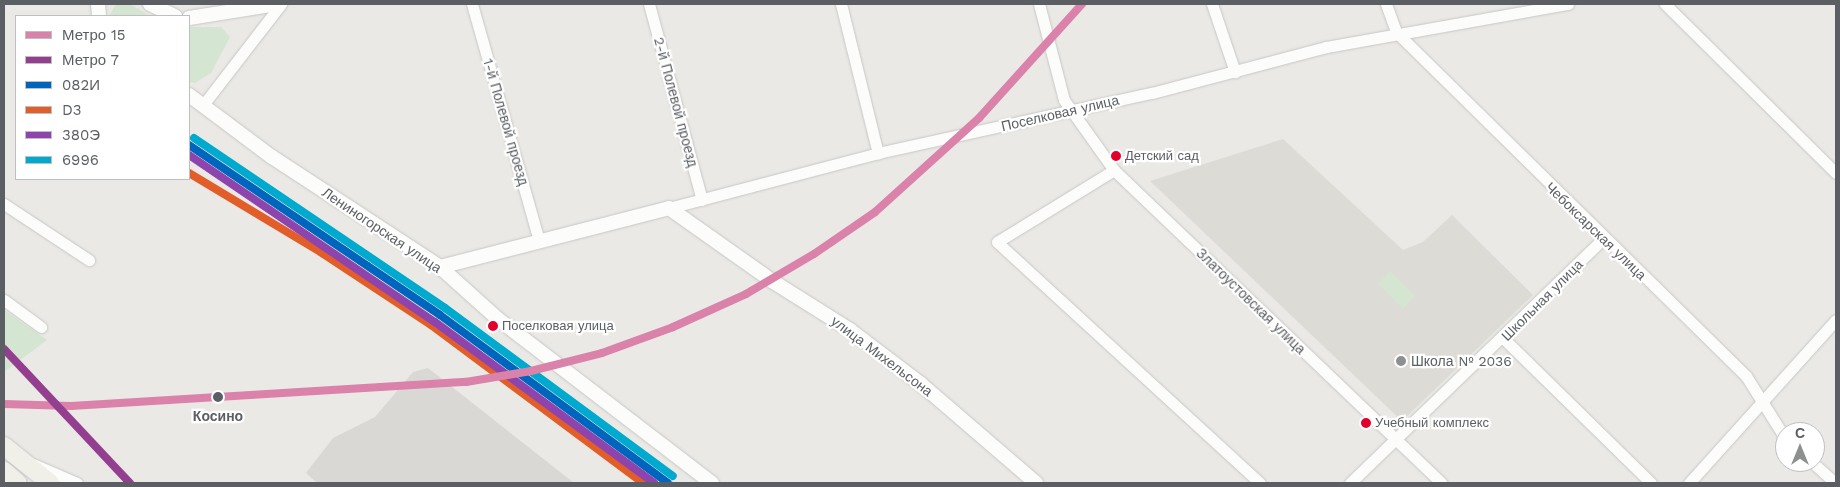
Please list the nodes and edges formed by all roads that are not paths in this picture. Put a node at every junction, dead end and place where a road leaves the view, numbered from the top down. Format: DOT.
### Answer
graph roads {
  1 [pos="150,4"];
  2 [pos="279,4"];
  3 [pos="472,4"];
  4 [pos="649,4"];
  5 [pos="841,4"];
  6 [pos="1039,4"];
  7 [pos="1212,4"];
  8 [pos="1386,4"];
  9 [pos="1568,4"];
  10 [pos="1665,4"];
  11 [pos="173,15"];
  12 [pos="190,18"];
  13 [pos="1396,32"];
  14 [pos="1234,72"];
  15 [pos="190,96"];
  16 [pos="203,105"];
  17 [pos="1071,110"];
  18 [pos="878,153"];
  19 [pos="1114,170"];
  20 [pos="1836,173"];
  21 [pos="702,200"];
  22 [pos="4,204"];
  23 [pos="669,208"];
  24 [pos="1603,239"];
  25 [pos="539,240"];
  26 [pos="89,260"];
  27 [pos="440,267"];
  28 [pos="4,300"];
  29 [pos="1836,320"];
  30 [pos="41,328"];
  31 [pos="1503,338"];
  32 [pos="1762,400"];
  33 [pos="1775,422"];
  34 [pos="1396,439"];
  35 [pos="4,446"];
  36 [pos="18,457"];
  37 [pos="4,471"];
  38 [pos="1823,472"];
  39 [pos="76,482"];
  40 [pos="18,483"];
  41 [pos="50,483"];
  42 [pos="59,483"];
  43 [pos="712,483"];
  44 [pos="1036,483"];
  45 [pos="1260,483"];
  46 [pos="1350,483"];
  47 [pos="1441,483"];
  48 [pos="1651,483"];
  49 [pos="1689,483"];
  50 [pos="1835,483"];
  1 -- 11 [label="street"];
  2 -- 12 [label="street"];
  2 -- 16 [label="street"];
  3 -- 25 [label="street, 1-й Полевой проезд"];
  4 -- 21 [label="street, 2-й Полевой проезд"];
  5 -- 18 [label="street"];
  6 -- 17 [label="street, Златоустовская улица"];
  7 -- 14 [label="street"];
  8 -- 13 [label="street"];
  9 -- 13 [label="street, Поселковая улица"];
  10 -- 20 [label="street"];
  13 -- 14 [label="street, Поселковая улица"];
  13 -- 24 [label="street, Чебоксарская улица"];
  14 -- 17 [label="street, Поселковая улица"];
  15 -- 16 [label="street, Лениногорская улица"];
  16 -- 27 [label="street, Лениногорская улица"];
  17 -- 18 [label="street, Поселковая улица"];
  17 -- 19 [label="street, Златоустовская улица"];
  18 -- 21 [label="street, Поселковая улица"];
  19 -- 34 [label="street, Златоустовская улица"];
  19 -- 45 [label="street"];
  21 -- 23 [label="street, Поселковая улица"];
  22 -- 26 [label="street"];
  23 -- 25 [label="street, Поселковая улица"];
  23 -- 44 [label="street, улица Михельсона"];
  24 -- 31 [label="street, Школьная улица"];
  24 -- 32 [label="street, Чебоксарская улица"];
  25 -- 27 [label="street, Поселковая улица"];
  27 -- 43 [label="street, Лениногорская улица"];
  28 -- 30 [label="street"];
  29 -- 32 [label="street"];
  31 -- 34 [label="street, Школьная улица"];
  31 -- 48 [label="street"];
  32 -- 33 [label="street, Чебоксарская улица"];
  32 -- 49 [label="street"];
  34 -- 46 [label="street, Школьная улица"];
  34 -- 47 [label="street, Златоустовская улица"];
  35 -- 36 [label="main road"];
  36 -- 39 [label="street"];
  36 -- 41 [label="main road"];
  37 -- 40 [label="main road"];
  38 -- 50 [label="street"];
  39 -- 42 [label="street"];
}
